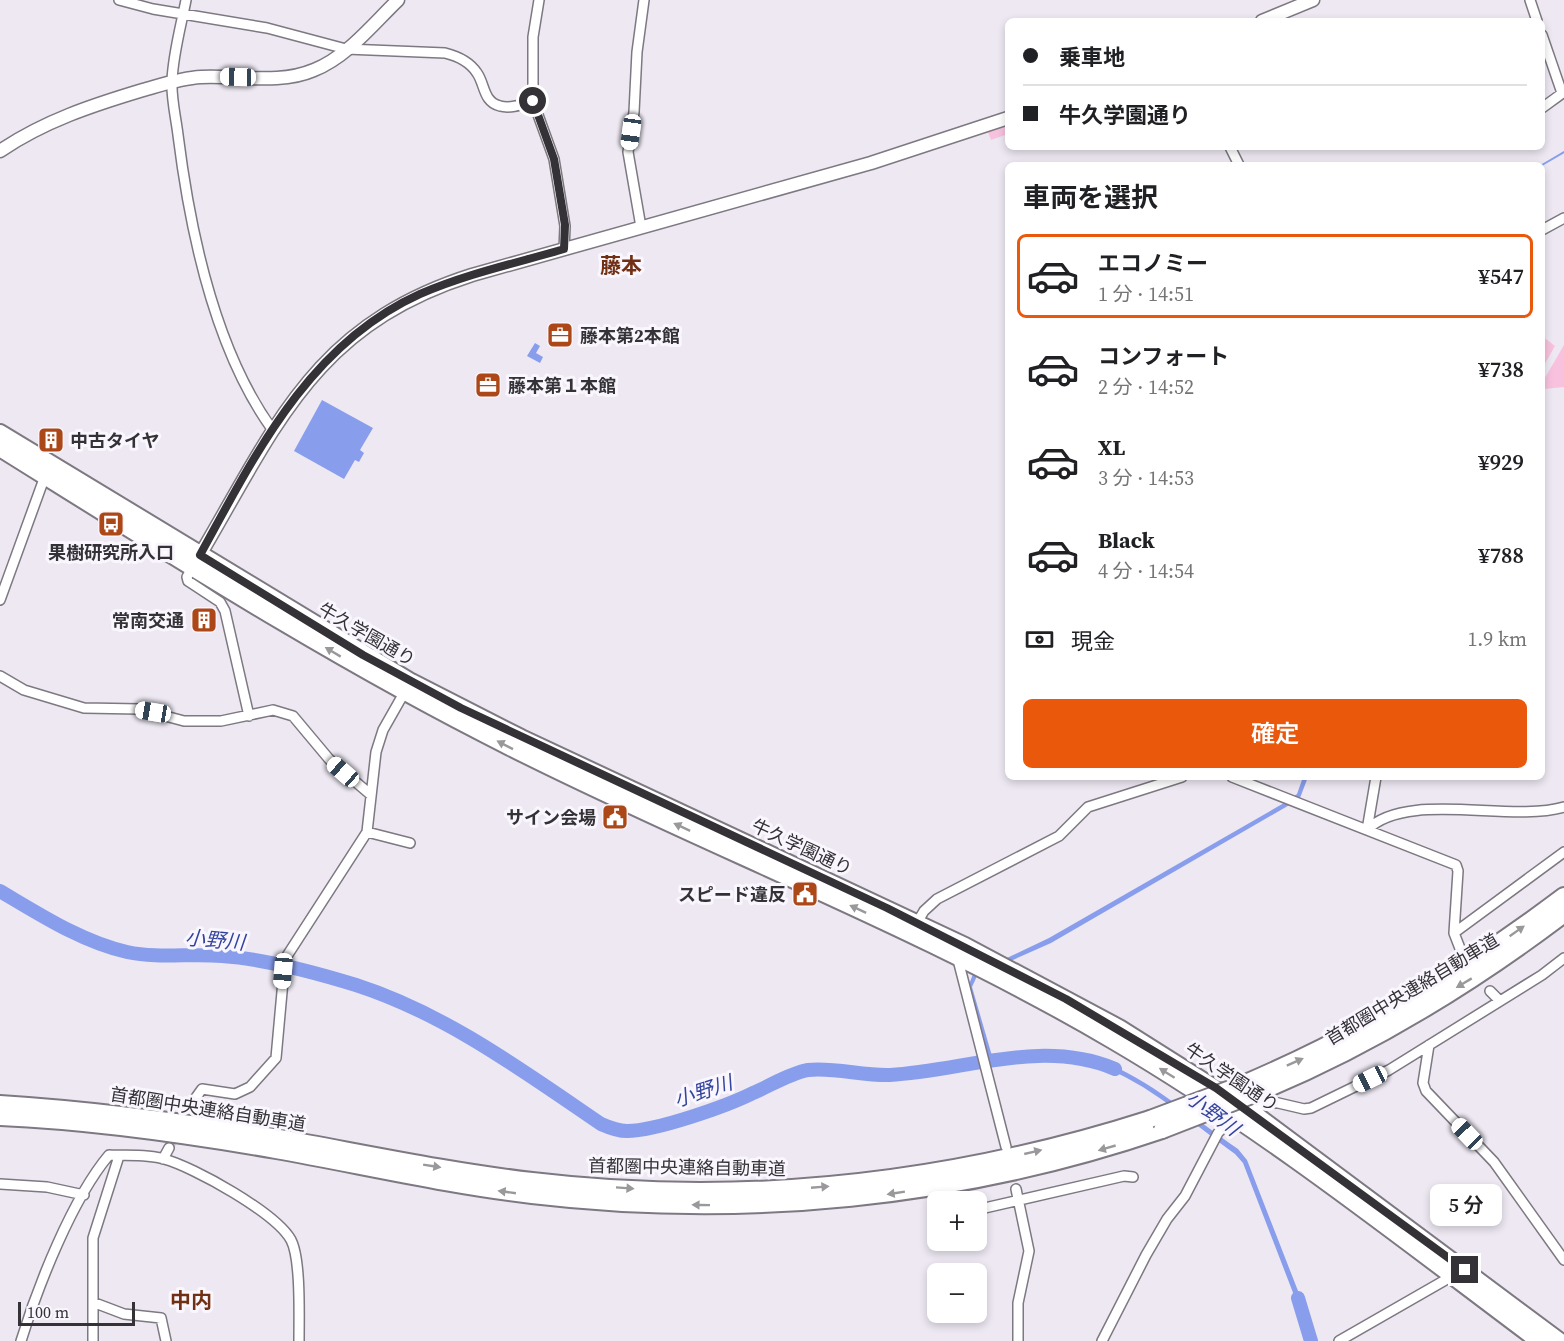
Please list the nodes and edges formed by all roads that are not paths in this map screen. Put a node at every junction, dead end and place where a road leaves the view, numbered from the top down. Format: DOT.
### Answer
graph roads {
  1 [pos="118,0"];
  2 [pos="186,0"];
  3 [pos="398,0"];
  4 [pos="539,0"];
  5 [pos="644,0"];
  6 [pos="1313,0"];
  7 [pos="1530,0"];
  8 [pos="184,14"];
  9 [pos="1269,18"];
  10 [pos="1536,18"];
  11 [pos="1545,43"];
  12 [pos="346,49"];
  13 [pos="172,81"];
  14 [pos="1563,92"];
  15 [pos="533,101"];
  16 [pos="1545,106"];
  17 [pos="1005,119"];
  18 [pos="0,151"];
  19 [pos="1564,218"];
  20 [pos="641,227"];
  21 [pos="1545,228"];
  22 [pos="564,249"];
  23 [pos="272,429"];
  24 [pos="0,433"];
  25 [pos="0,448"];
  26 [pos="45,476"];
  27 [pos="197,561"];
  28 [pos="0,600"];
  29 [pos="0,676"];
  30 [pos="404,693"];
  31 [pos="249,716"];
  32 [pos="1173,780"];
  33 [pos="1240,780"];
  34 [pos="1375,780"];
  35 [pos="370,795"];
  36 [pos="1564,807"];
  37 [pos="1367,830"];
  38 [pos="367,832"];
  39 [pos="410,843"];
  40 [pos="1564,852"];
  41 [pos="1564,896"];
  42 [pos="1564,914"];
  43 [pos="914,928"];
  44 [pos="1454,933"];
  45 [pos="1461,951"];
  46 [pos="957,956"];
  47 [pos="1564,958"];
  48 [pos="1490,991"];
  49 [pos="1500,1001"];
  50 [pos="1429,1045"];
  51 [pos="192,1103"];
  52 [pos="0,1104"];
  53 [pos="1241,1113"];
  54 [pos="0,1117"];
  55 [pos="1156,1125"];
  56 [pos="1006,1147"];
  57 [pos="169,1148"];
  58 [pos="119,1156"];
  59 [pos="163,1159"];
  60 [pos="1133,1177"];
  61 [pos="0,1184"];
  62 [pos="1016,1190"];
  63 [pos="84,1195"];
  64 [pos="1019,1202"];
  65 [pos="987,1208"];
  66 [pos="1564,1260"];
  67 [pos="1458,1273"];
  68 [pos="95,1303"];
  69 [pos="21,1341"];
  70 [pos="93,1341"];
  71 [pos="166,1341"];
  72 [pos="299,1341"];
  73 [pos="1018,1341"];
  74 [pos="1102,1341"];
  75 [pos="1339,1341"];
  76 [pos="1539,1341"];
  77 [pos="1559,1341"];
  1 -- 8 [label="street"];
  2 -- 8 [label="street"];
  3 -- 12 [label="street"];
  4 -- 15 [label="street"];
  5 -- 20 [label="street"];
  6 -- 9 [label="street"];
  7 -- 10 [label="street"];
  8 -- 12 [label="street"];
  8 -- 13 [label="street"];
  11 -- 14 [label="street"];
  12 -- 13 [label="street"];
  12 -- 15 [label="street"];
  13 -- 18 [label="street"];
  13 -- 23 [label="street"];
  14 -- 16 [label="street"];
  15 -- 22 [label="street"];
  17 -- 20 [label="street"];
  19 -- 21 [label="street"];
  20 -- 22 [label="street"];
  22 -- 23 [label="street"];
  23 -- 27 [label="street"];
  24 -- 27 [label="highway, 牛久学園通り"];
  25 -- 26 [label="highway, 牛久学園通り"];
  26 -- 27 [label="highway, 牛久学園通り"];
  26 -- 28 [label="street"];
  30 -- 27 [label="highway, 牛久学園通り, one-way"];
  27 -- 31 [label="street"];
  27 -- 43 [label="highway, 牛久学園通り"];
  29 -- 31 [label="street"];
  30 -- 35 [label="street"];
  43 -- 30 [label="highway, 牛久学園通り, one-way"];
  31 -- 35 [label="street"];
  32 -- 43 [label="street"];
  33 -- 37 [label="street"];
  34 -- 37 [label="street"];
  35 -- 38 [label="street"];
  36 -- 37 [label="street"];
  37 -- 44 [label="street"];
  38 -- 39 [label="street"];
  38 -- 51 [label="street"];
  40 -- 44 [label="street"];
  55 -- 41 [label="highway, 首都圏中央連絡自動車道, one-way, bridge"];
  42 -- 55 [label="highway, 首都圏中央連絡自動車道, one-way, bridge"];
  43 -- 46 [label="highway, 牛久学園通り"];
  43 -- 53 [label="highway, 牛久学園通り"];
  44 -- 45 [label="street"];
  53 -- 46 [label="highway, 牛久学園通り, one-way"];
  46 -- 56 [label="street"];
  47 -- 49 [label="street"];
  48 -- 49 [label="street"];
  49 -- 50 [label="street"];
  50 -- 53 [label="street"];
  50 -- 66 [label="street"];
  52 -- 55 [label="highway, 首都圏中央連絡自動車道, one-way"];
  53 -- 67 [label="highway, 牛久学園通り"];
  53 -- 74 [label="street"];
  55 -- 54 [label="highway, 首都圏中央連絡自動車道, one-way"];
  57 -- 59 [label="street"];
  58 -- 59 [label="street"];
  58 -- 63 [label="street"];
  58 -- 68 [label="street"];
  59 -- 72 [label="street"];
  60 -- 64 [label="street"];
  61 -- 63 [label="street"];
  62 -- 64 [label="street"];
  63 -- 69 [label="street"];
  64 -- 65 [label="street"];
  64 -- 73 [label="street"];
  67 -- 75 [label="street"];
  67 -- 76 [label="highway, 牛久学園通り"];
  67 -- 77 [label="highway, 牛久学園通り"];
  68 -- 70 [label="street"];
  68 -- 71 [label="street"];
}
